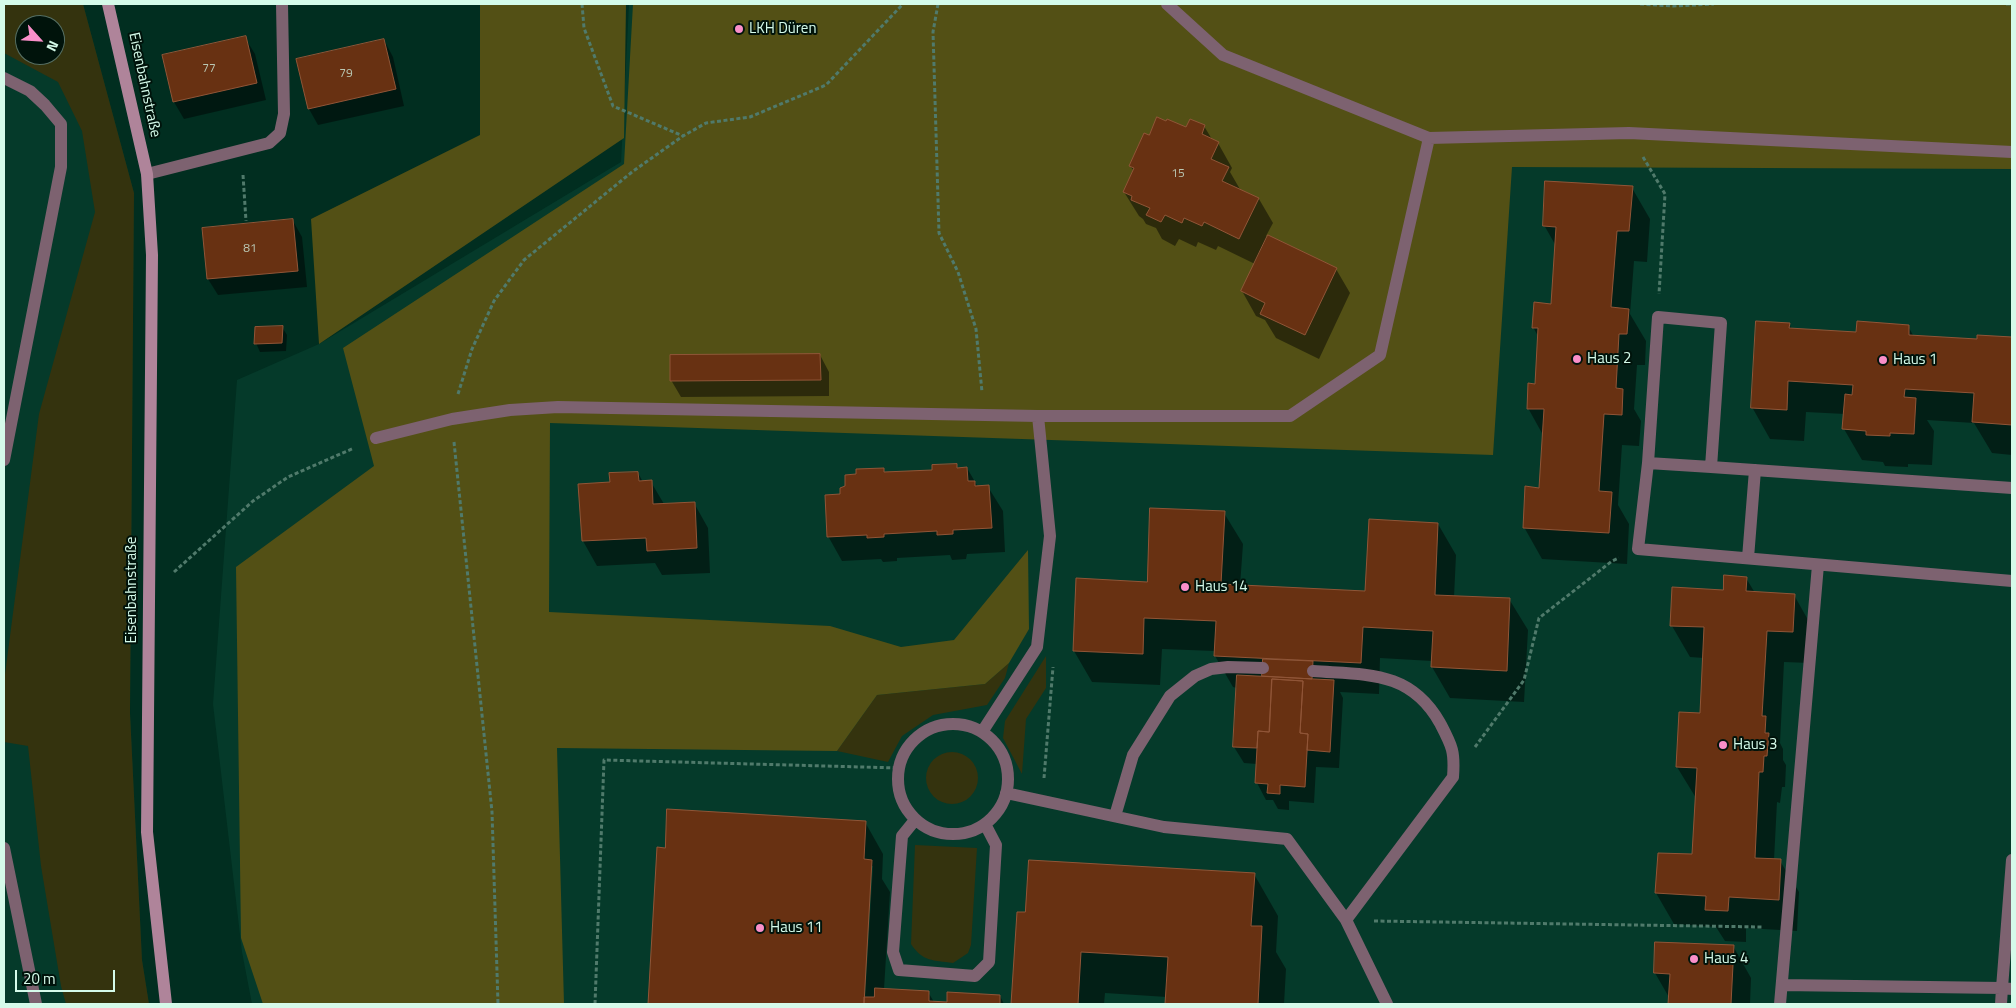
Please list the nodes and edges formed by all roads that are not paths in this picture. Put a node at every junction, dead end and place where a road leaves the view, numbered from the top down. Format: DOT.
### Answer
graph roads {
  1 [pos="108,4"];
  2 [pos="282,4"];
  3 [pos="1167,4"];
  4 [pos="4,78"];
  5 [pos="1429,138"];
  6 [pos="2012,154"];
  7 [pos="147,174"];
  8 [pos="1038,416"];
  9 [pos="376,438"];
  10 [pos="4,460"];
  11 [pos="1648,463"];
  12 [pos="1711,467"];
  13 [pos="1755,470"];
  14 [pos="2012,488"];
  15 [pos="1748,558"];
  16 [pos="1818,565"];
  17 [pos="2012,581"];
  18 [pos="1263,668"];
  19 [pos="1313,671"];
  20 [pos="982,732"];
  21 [pos="1006,792"];
  22 [pos="1115,816"];
  23 [pos="915,820"];
  24 [pos="985,824"];
  25 [pos="4,848"];
  26 [pos="2012,860"];
  27 [pos="1346,920"];
  28 [pos="1782,985"];
  29 [pos="2007,989"];
  30 [pos="36,1004"];
  31 [pos="166,1004"];
  32 [pos="1387,1004"];
  33 [pos="1780,1004"];
  34 [pos="2001,1004"];
  1 -- 7 [label="street, Eisenbahnstraße"];
  2 -- 7 [label="street"];
  3 -- 5 [label="street"];
  4 -- 10 [label="street"];
  5 -- 6 [label="street"];
  5 -- 8 [label="street"];
  7 -- 31 [label="street, Eisenbahnstraße"];
  8 -- 9 [label="street"];
  8 -- 20 [label="street"];
  11 -- 12 [label="street"];
  11 -- 12 [label="street"];
  11 -- 15 [label="street"];
  12 -- 13 [label="street"];
  13 -- 14 [label="street"];
  13 -- 15 [label="street"];
  15 -- 16 [label="street"];
  16 -- 17 [label="street"];
  16 -- 28 [label="street"];
  18 -- 22 [label="street"];
  19 -- 27 [label="street"];
  20 -- 21 [label="street"];
  20 -- 23 [label="street"];
  21 -- 22 [label="street"];
  21 -- 24 [label="street"];
  22 -- 27 [label="street"];
  23 -- 24 [label="street"];
  23 -- 24 [label="street"];
  25 -- 30 [label="street"];
  26 -- 29 [label="street"];
  27 -- 32 [label="street"];
  28 -- 29 [label="street"];
  28 -- 33 [label="street"];
  29 -- 34 [label="street"];
}
